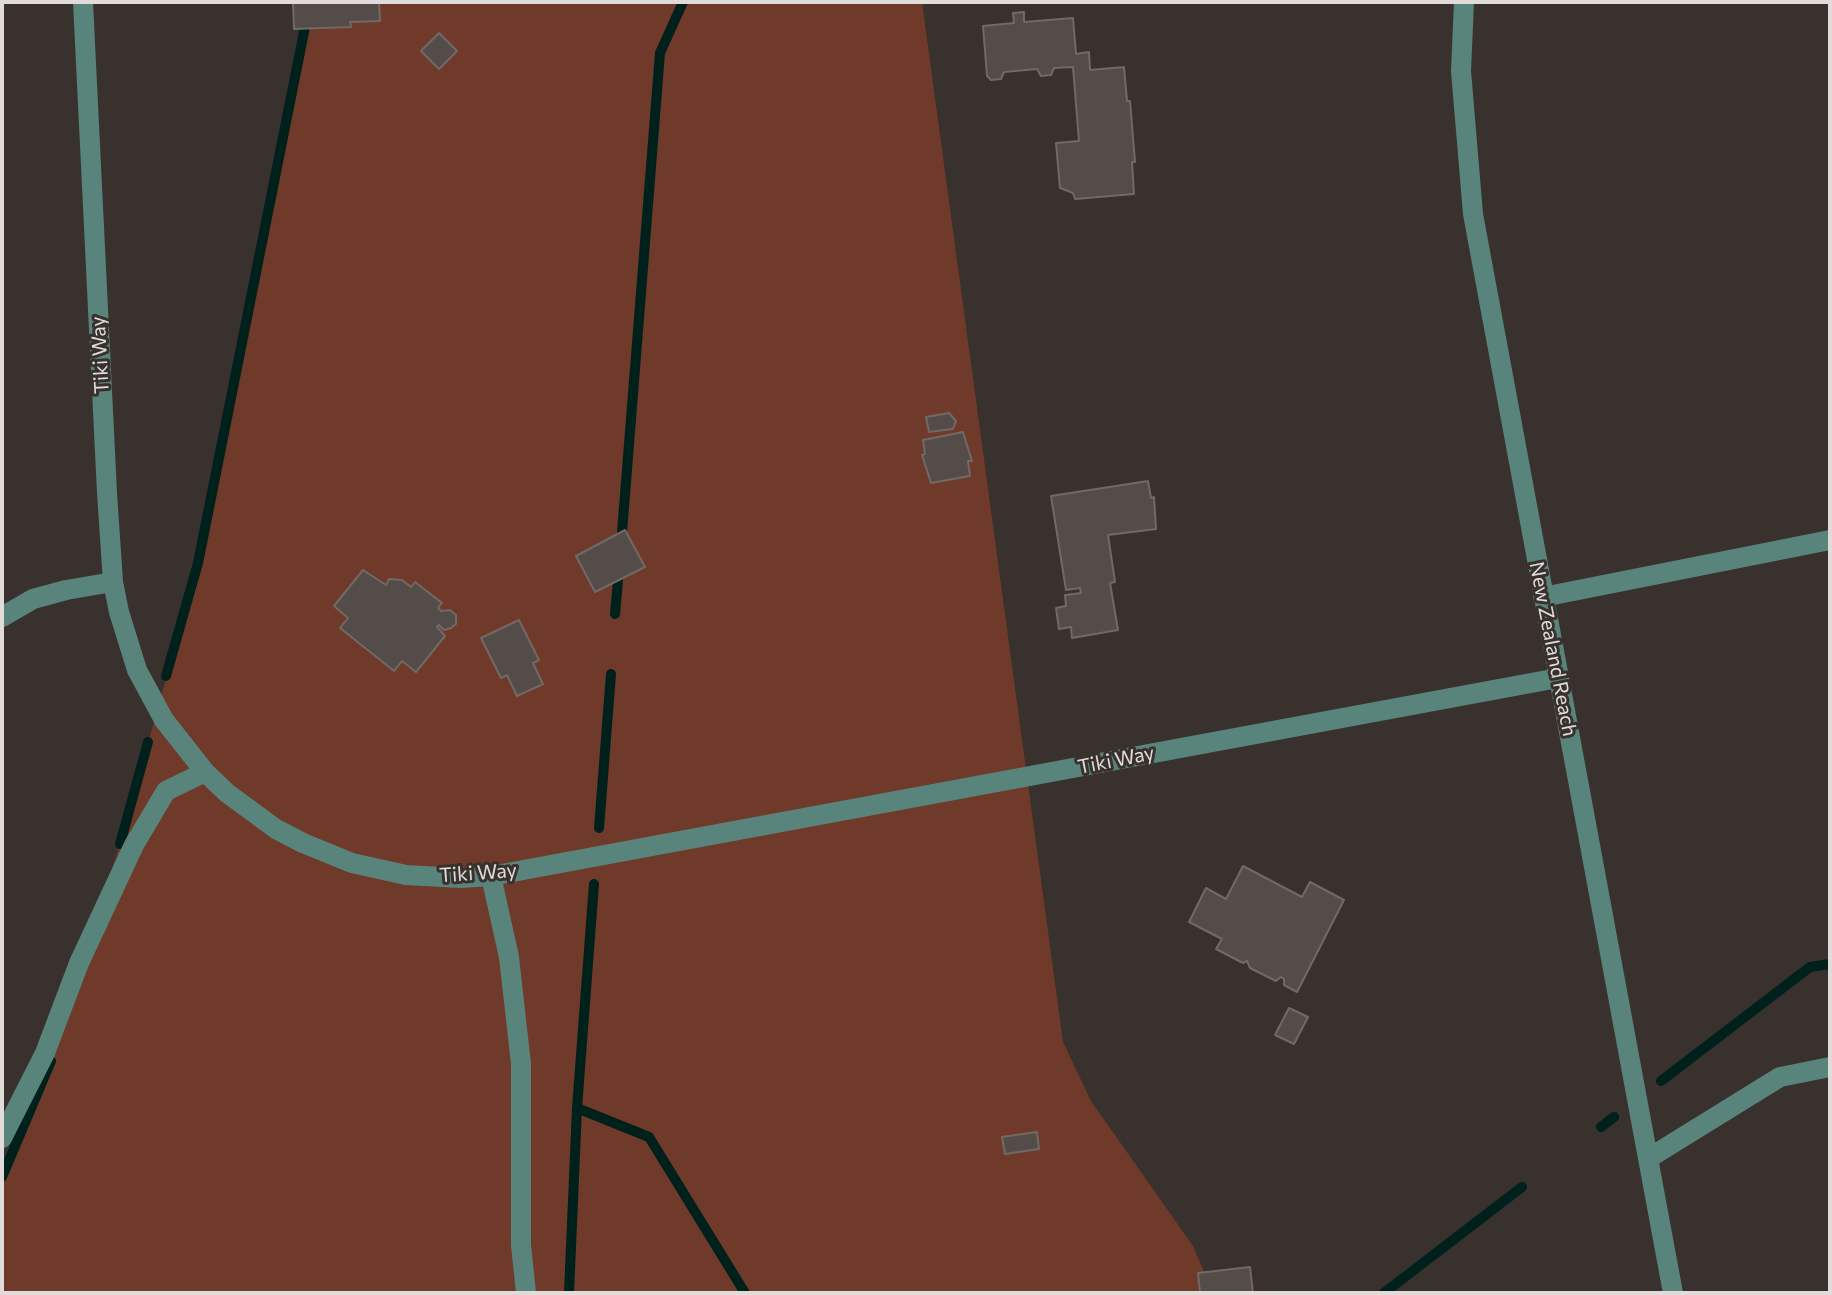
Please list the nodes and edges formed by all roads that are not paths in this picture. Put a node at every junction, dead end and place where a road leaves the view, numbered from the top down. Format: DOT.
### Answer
graph roads {
  1 [pos="83,2"];
  2 [pos="1464,2"];
  3 [pos="1830,540"];
  4 [pos="113,582"];
  5 [pos="1543,597"];
  6 [pos="2,617"];
  7 [pos="1558,678"];
  8 [pos="205,772"];
  9 [pos="491,876"];
  10 [pos="1830,1067"];
  11 [pos="2,1138"];
  12 [pos="1649,1158"];
  13 [pos="526,1293"];
  14 [pos="1673,1293"];
  1 -- 4 [label="street, Tiki Way"];
  2 -- 5 [label="street, New Zealand Reach"];
  3 -- 5 [label="street"];
  4 -- 6 [label="street"];
  4 -- 8 [label="street, Tiki Way"];
  5 -- 7 [label="street, New Zealand Reach"];
  7 -- 9 [label="street, Tiki Way"];
  7 -- 12 [label="street, New Zealand Reach"];
  8 -- 9 [label="street, Tiki Way"];
  8 -- 11 [label="street"];
  9 -- 13 [label="street"];
  10 -- 12 [label="street"];
  12 -- 14 [label="street, New Zealand Reach"];
}
